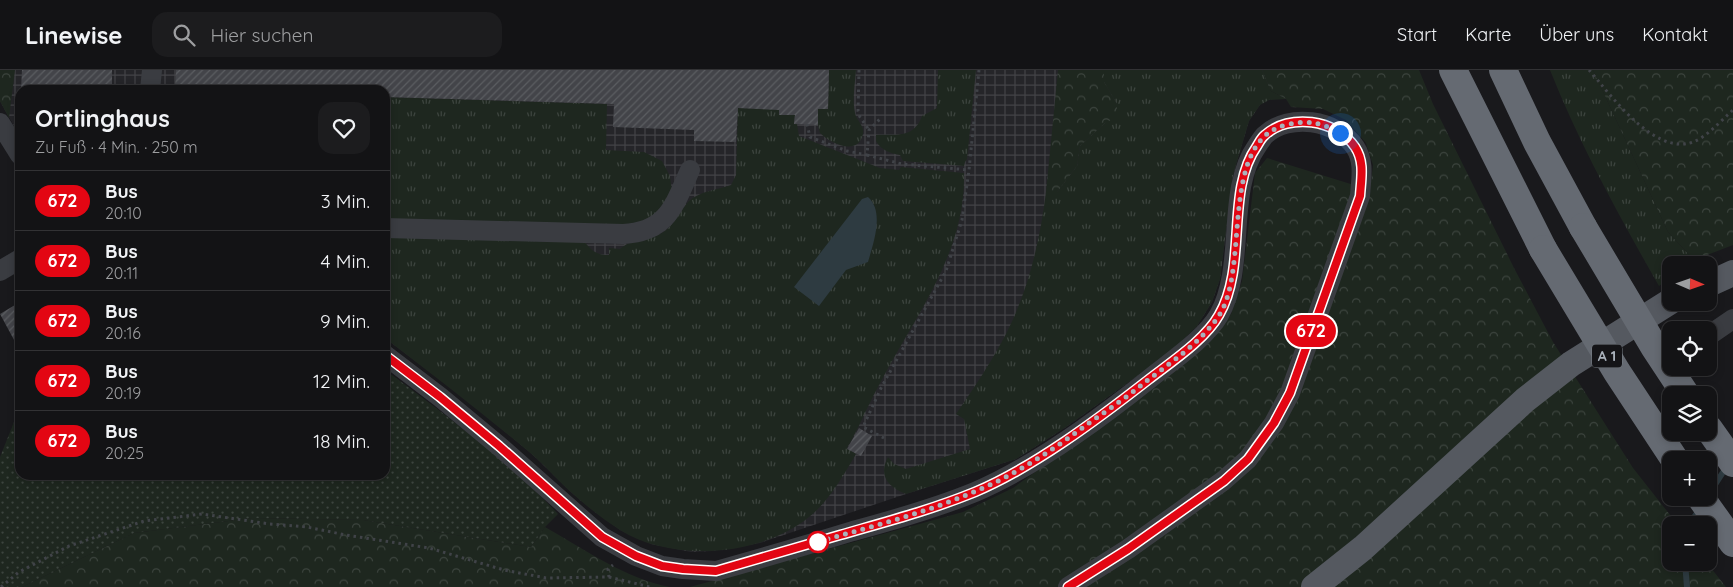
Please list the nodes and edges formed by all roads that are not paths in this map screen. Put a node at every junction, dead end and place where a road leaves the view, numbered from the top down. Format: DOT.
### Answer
graph roads {
  1 [pos="152,70"];
  2 [pos="1453,70"];
  3 [pos="1503,70"];
  4 [pos="150,85"];
  5 [pos="0,123"];
  6 [pos="15,146"];
  7 [pos="690,170"];
  8 [pos="390,228"];
  9 [pos="15,262"];
  10 [pos="0,271"];
  11 [pos="1733,273"];
  12 [pos="1718,280"];
  13 [pos="1662,307"];
  14 [pos="1733,319"];
  15 [pos="1717,330"];
  16 [pos="390,360"];
  17 [pos="1680,386"];
  18 [pos="1717,440"];
  19 [pos="1669,451"];
  20 [pos="1733,463"];
  21 [pos="1707,506"];
  22 [pos="1733,543"];
  23 [pos="1068,587"];
  24 [pos="1314,587"];
  1 -- 4 [label="street"];
  2 -- 19 [label="highway, A 1, bridge"];
  3 -- 17 [label="highway, bridge"];
  5 -- 6 [label="street"];
  7 -- 8 [label="street"];
  9 -- 10 [label="street"];
  11 -- 12 [label="main road"];
  13 -- 24 [label="main road"];
  14 -- 15 [label="street"];
  16 -- 23 [label="street"];
  18 -- 20 [label="highway"];
  21 -- 22 [label="highway"];
}
